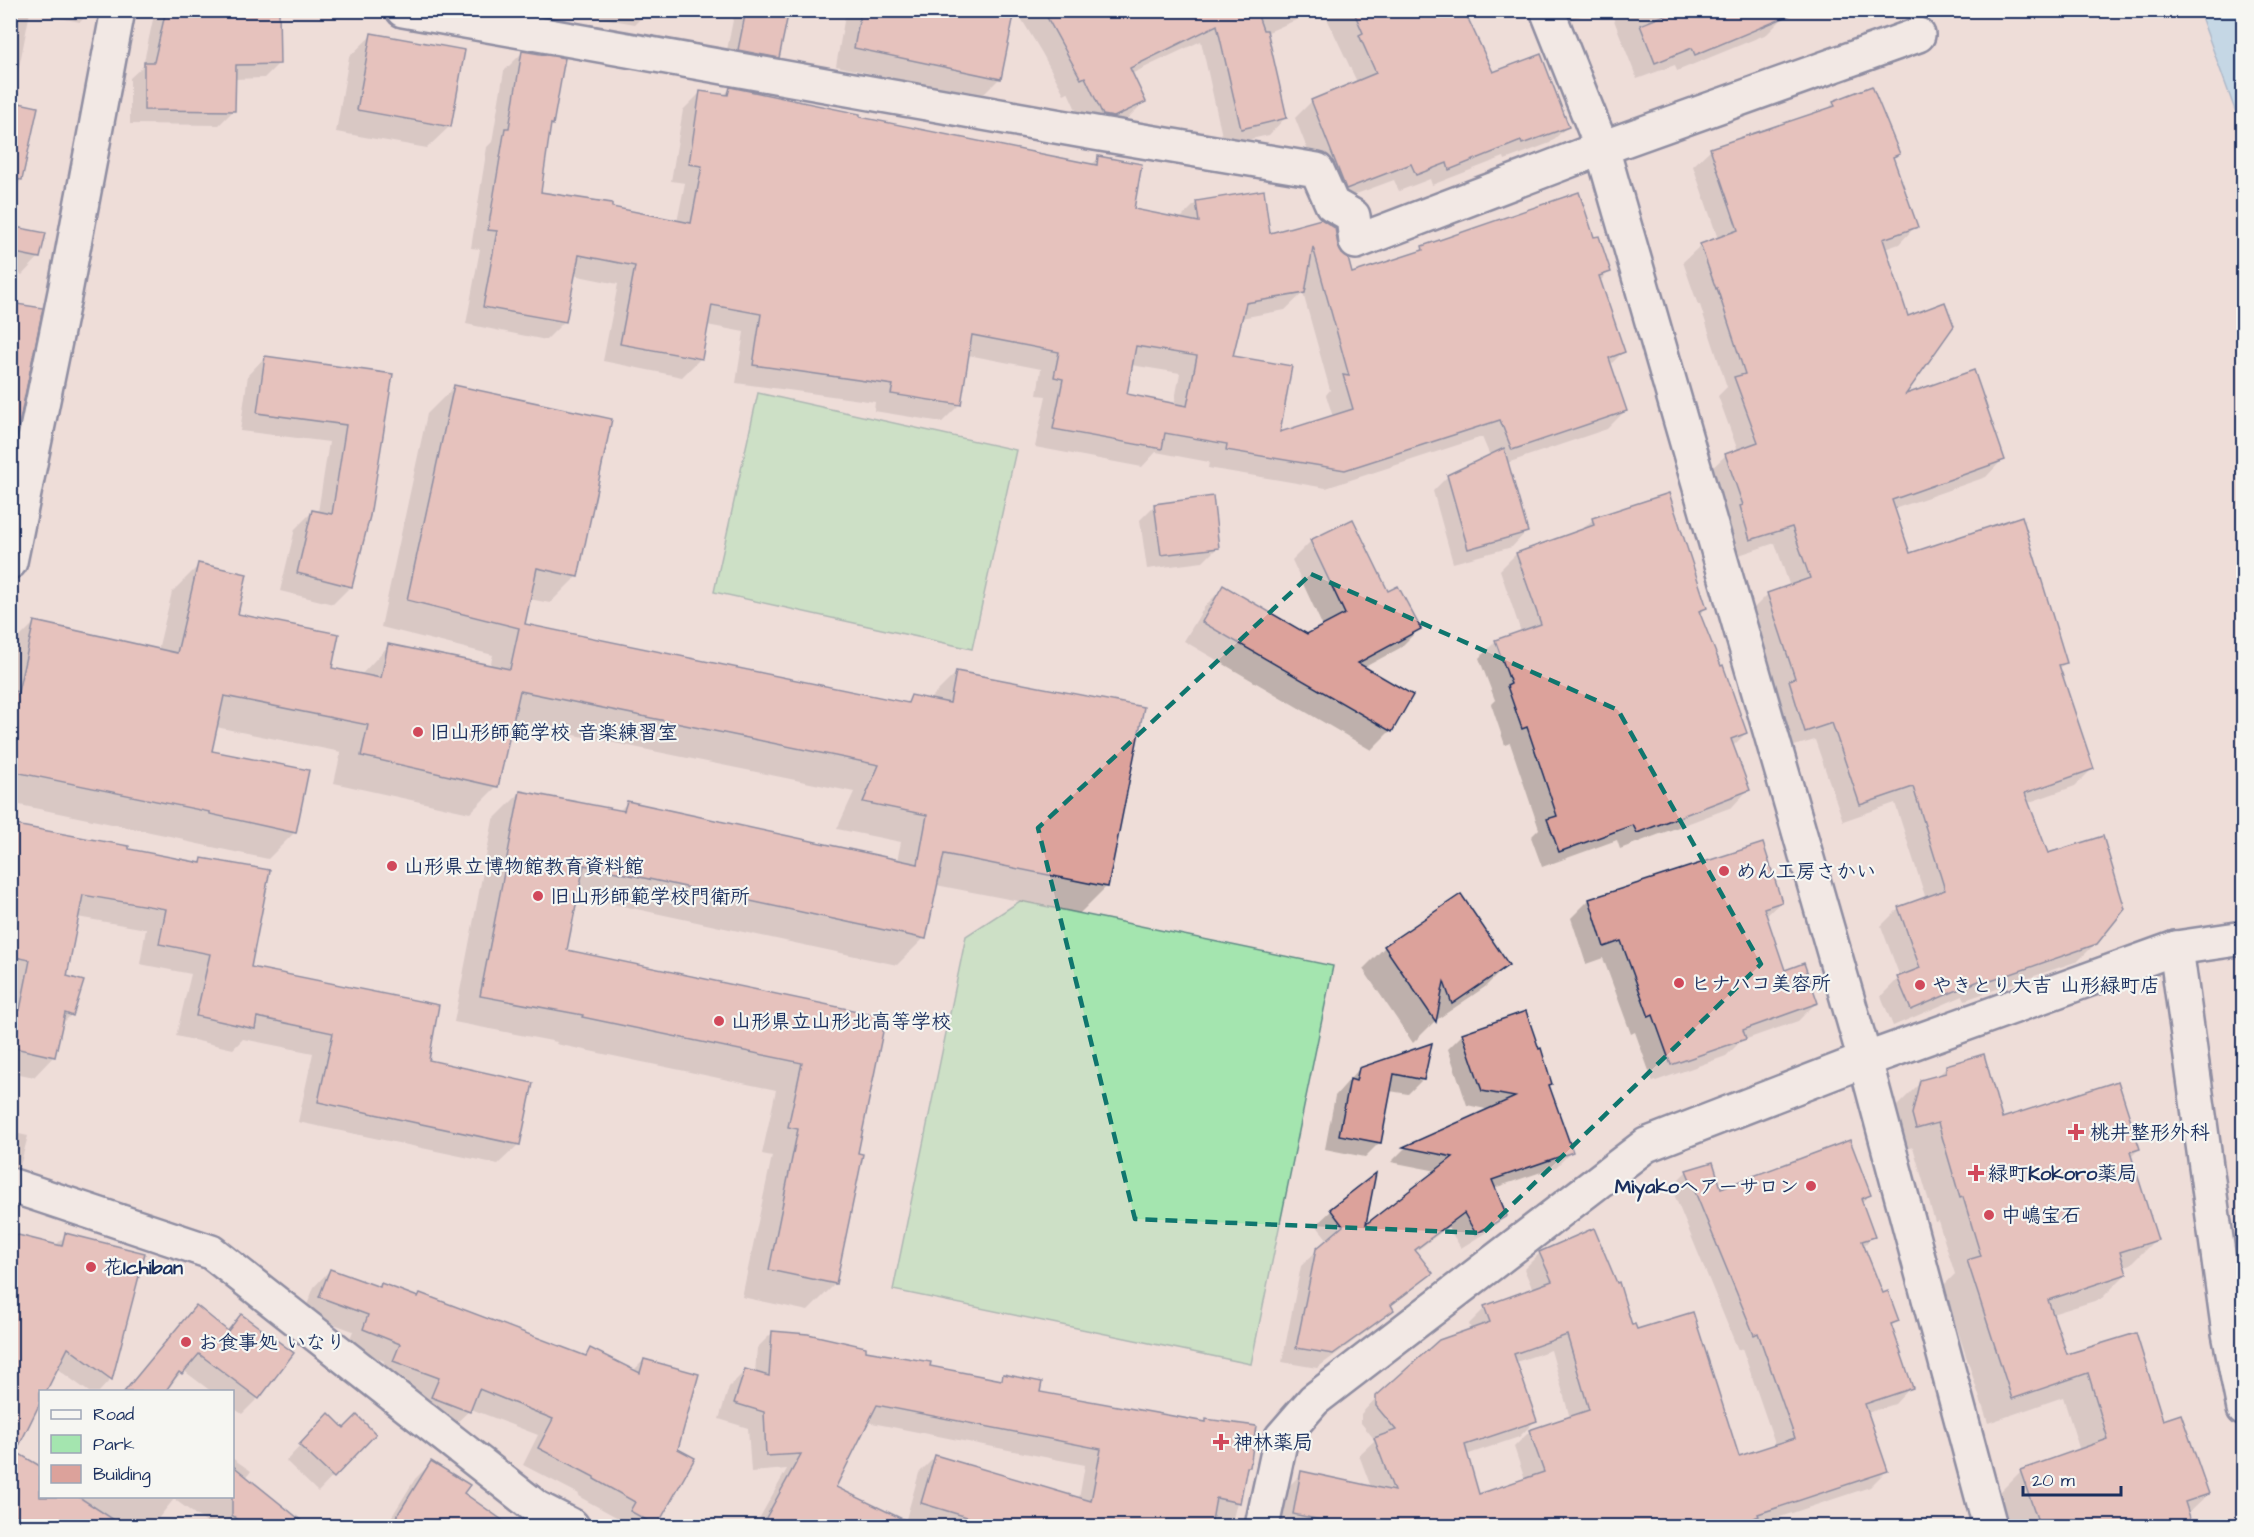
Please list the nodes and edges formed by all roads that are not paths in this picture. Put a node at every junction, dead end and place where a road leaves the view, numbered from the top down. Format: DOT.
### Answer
graph roads {
  1 [pos="118,10"];
  2 [pos="403,10"];
  3 [pos="1547,10"];
  4 [pos="1918,35"];
  5 [pos="1602,148"];
  6 [pos="10,562"];
  7 [pos="2242,938"];
  8 [pos="2176,948"];
  9 [pos="1865,1060"];
  10 [pos="10,1185"];
  11 [pos="2244,1409"];
  12 [pos="572,1527"];
  13 [pos="1262,1527"];
  14 [pos="1990,1527"];
  1 -- 6 [label="street"];
  2 -- 5 [label="street"];
  3 -- 5 [label="street"];
  4 -- 5 [label="street"];
  5 -- 9 [label="street"];
  7 -- 8 [label="street"];
  8 -- 9 [label="street"];
  8 -- 11 [label="street"];
  9 -- 13 [label="street"];
  9 -- 14 [label="street"];
  10 -- 12 [label="street"];
}
